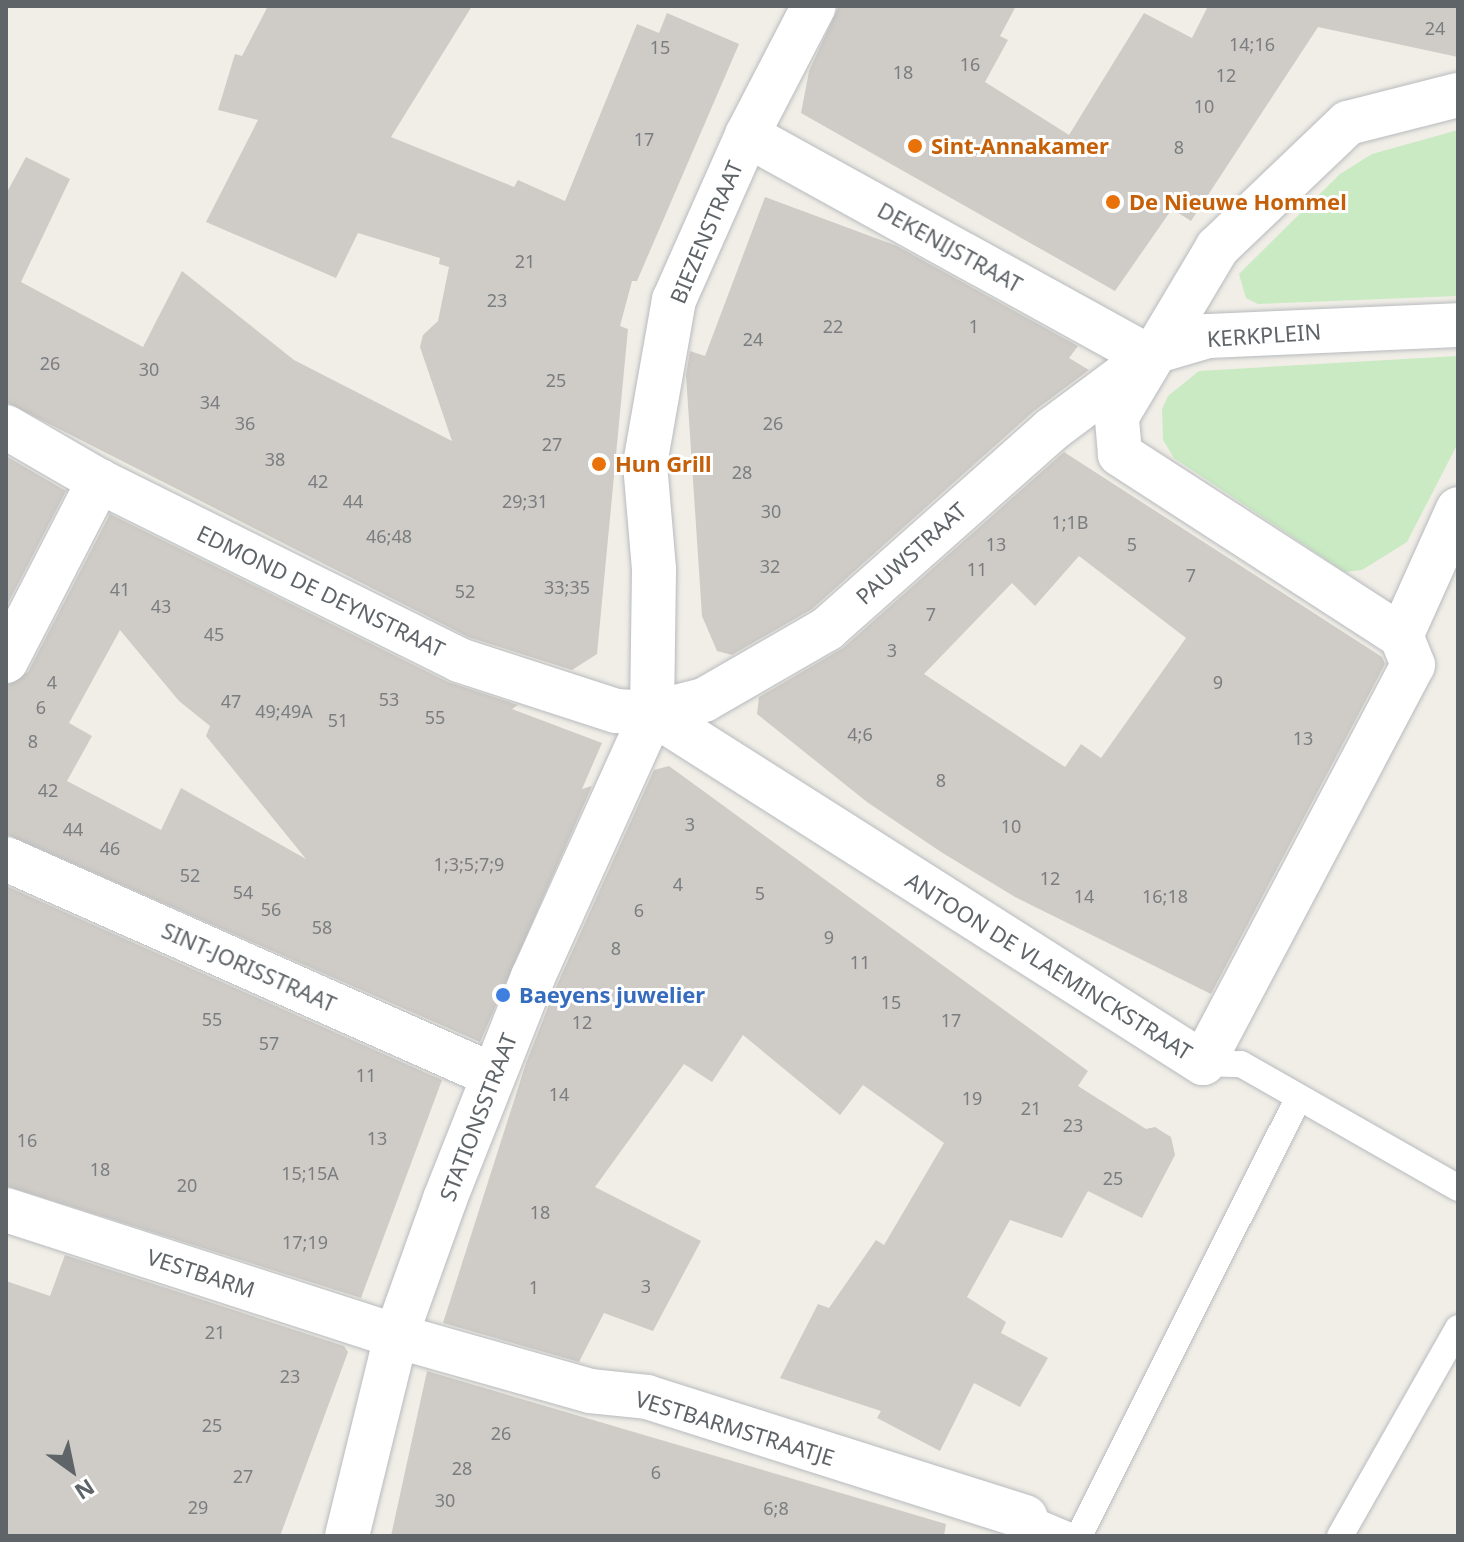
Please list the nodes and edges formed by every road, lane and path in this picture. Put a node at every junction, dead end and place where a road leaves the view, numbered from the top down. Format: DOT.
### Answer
graph roads {
  1 [pos="814,6"];
  2 [pos="1458,95"];
  3 [pos="747,135"];
  4 [pos="1458,325"];
  5 [pos="1151,354"];
  6 [pos="6,427"];
  7 [pos="99,481"];
  8 [pos="1458,509"];
  9 [pos="1401,636"];
  10 [pos="6,661"];
  11 [pos="652,713"];
  12 [pos="6,859"];
  13 [pos="1203,1063"];
  14 [pos="492,1075"];
  15 [pos="1298,1099"];
  16 [pos="1458,1188"];
  17 [pos="6,1210"];
  18 [pos="1458,1328"];
  19 [pos="396,1336"];
  20 [pos="1025,1517"];
  21 [pos="347,1536"];
  22 [pos="1070,1536"];
  23 [pos="1079,1536"];
  24 [pos="1340,1536"];
  1 -- 3 [label="street, BIEZENSTRAAT"];
  2 -- 5 [label="street, KERKPLEIN"];
  3 -- 5 [label="street, DEKENIJSTRAAT"];
  3 -- 11 [label="street, BIEZENSTRAAT"];
  4 -- 5 [label="street, KERKPLEIN"];
  5 -- 9 [label="street, KERKPLEIN"];
  5 -- 11 [label="street, PAUWSTRAAT"];
  6 -- 7 [label="street, EDMOND DE DEYNSTRAAT"];
  7 -- 10 [label="street"];
  7 -- 11 [label="street, EDMOND DE DEYNSTRAAT"];
  8 -- 9 [label="street"];
  9 -- 13 [label="street, ANTOON DE VLAEMINCKSTRAAT"];
  11 -- 13 [label="street, ANTOON DE VLAEMINCKSTRAAT"];
  11 -- 14 [label="street, STATIONSSTRAAT"];
  12 -- 14 [label="street, SINT-JORISSTRAAT"];
  13 -- 15 [label="lane"];
  14 -- 19 [label="street, STATIONSSTRAAT"];
  15 -- 16 [label="lane"];
  15 -- 23 [label="lane"];
  17 -- 19 [label="street, VESTBARM"];
  18 -- 24 [label="lane"];
  19 -- 20 [label="street, VESTBARMSTRAATJE"];
  19 -- 21 [label="street, STATIONSSTRAAT"];
  20 -- 22 [label="lane"];
}
